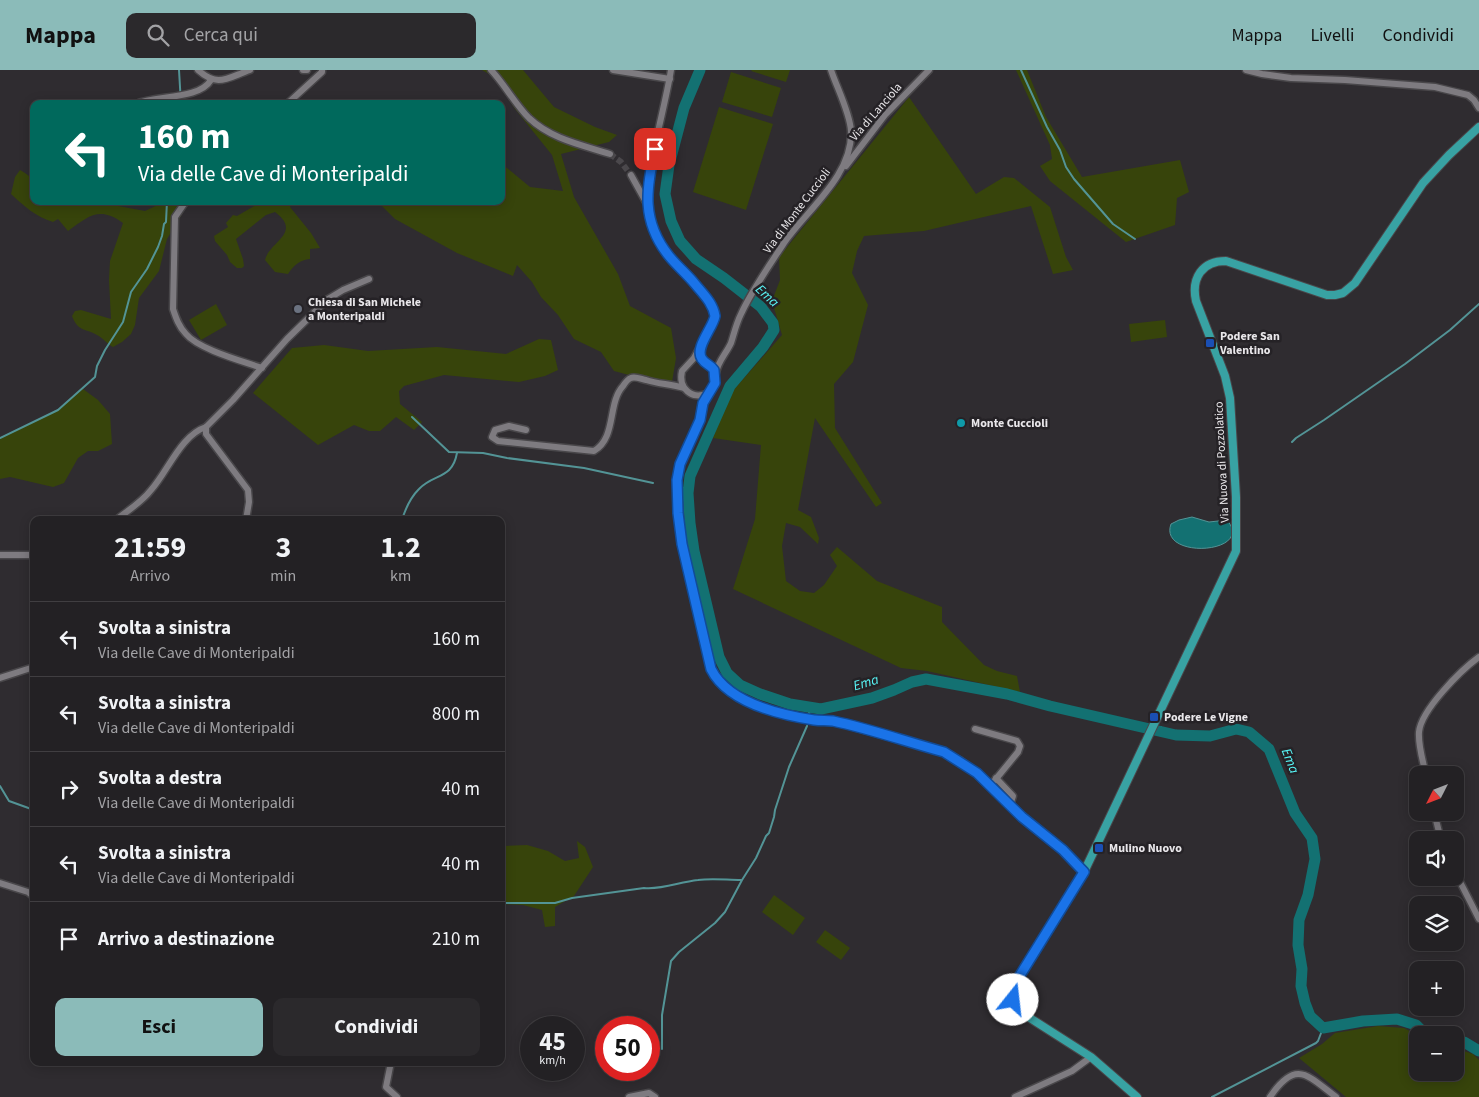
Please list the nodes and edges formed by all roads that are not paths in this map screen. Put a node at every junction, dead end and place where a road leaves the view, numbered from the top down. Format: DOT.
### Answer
graph roads {
  1 [pos="198,70"];
  2 [pos="250,70"];
  3 [pos="303,70"];
  4 [pos="307,70"];
  5 [pos="322,70"];
  6 [pos="491,70"];
  7 [pos="613,70"];
  8 [pos="671,70"];
  9 [pos="831,70"];
  10 [pos="929,70"];
  11 [pos="1246,70"];
  12 [pos="670,79"];
  13 [pos="210,80"];
  14 [pos="154,100"];
  15 [pos="291,100"];
  16 [pos="1479,108"];
  17 [pos="1479,127"];
  18 [pos="610,154"];
  19 [pos="842,170"];
  20 [pos="631,174"];
  21 [pos="183,205"];
  22 [pos="648,206"];
  23 [pos="369,279"];
  24 [pos="702,343"];
  25 [pos="722,357"];
  26 [pos="705,362"];
  27 [pos="689,363"];
  28 [pos="262,368"];
  29 [pos="716,374"];
  30 [pos="681,378"];
  31 [pos="670,384"];
  32 [pos="684,388"];
  33 [pos="708,393"];
  34 [pos="698,396"];
  35 [pos="702,409"];
  36 [pos="206,427"];
  37 [pos="526,430"];
  38 [pos="121,516"];
  39 [pos="247,516"];
  40 [pos="0,555"];
  41 [pos="30,555"];
  42 [pos="1479,657"];
  43 [pos="30,669"];
  44 [pos="0,678"];
  45 [pos="974,729"];
  46 [pos="1424,766"];
  47 [pos="996,778"];
  48 [pos="991,785"];
  49 [pos="1010,805"];
  50 [pos="1084,872"];
  51 [pos="0,883"];
  52 [pos="1462,886"];
  53 [pos="30,893"];
  54 [pos="1479,919"];
  55 [pos="1091,1057"];
  56 [pos="390,1066"];
  57 [pos="397,1097"];
  58 [pos="629,1097"];
  59 [pos="655,1097"];
  60 [pos="1014,1097"];
  61 [pos="1137,1097"];
  62 [pos="1270,1097"];
  63 [pos="1336,1097"];
  1 -- 13 [label="street"];
  2 -- 13 [label="street"];
  3 -- 4 [label="street"];
  5 -- 15 [label="street"];
  6 -- 18 [label="street"];
  7 -- 12 [label="street"];
  8 -- 12 [label="street"];
  9 -- 19 [label="street, Via di Monte Cuccioli"];
  10 -- 19 [label="street, Via di Lanciola"];
  11 -- 16 [label="street"];
  12 -- 22 [label="street"];
  13 -- 14 [label="street"];
  17 -- 50 [label="main road, Via Nuova di Pozzolatico"];
  19 -- 25 [label="street, Via di Monte Cuccioli"];
  20 -- 22 [label="street"];
  21 -- 28 [label="street"];
  22 -- 24 [label="street"];
  23 -- 28 [label="street"];
  24 -- 26 [label="street"];
  24 -- 27 [label="street"];
  25 -- 26 [label="street"];
  25 -- 29 [label="street, Via di Monte Cuccioli"];
  26 -- 27 [label="street"];
  26 -- 29 [label="street"];
  27 -- 30 [label="street"];
  28 -- 36 [label="street"];
  29 -- 33 [label="street"];
  30 -- 31 [label="street"];
  30 -- 32 [label="street"];
  31 -- 32 [label="street"];
  31 -- 37 [label="street"];
  32 -- 34 [label="street"];
  33 -- 34 [label="street"];
  33 -- 35 [label="street"];
  34 -- 35 [label="street"];
  35 -- 48 [label="street"];
  36 -- 38 [label="street"];
  36 -- 39 [label="street"];
  40 -- 41 [label="street"];
  42 -- 46 [label="street"];
  43 -- 44 [label="street"];
  45 -- 47 [label="street"];
  47 -- 48 [label="street"];
  47 -- 49 [label="street"];
  48 -- 49 [label="street"];
  49 -- 50 [label="street"];
  50 -- 55 [label="main road, Via Nuova di Pozzolatico"];
  51 -- 53 [label="street"];
  52 -- 54 [label="street"];
  55 -- 60 [label="street"];
  55 -- 61 [label="main road, Via Nuova di Pozzolatico"];
  56 -- 57 [label="street"];
  58 -- 59 [label="street"];
  62 -- 63 [label="street"];
}
